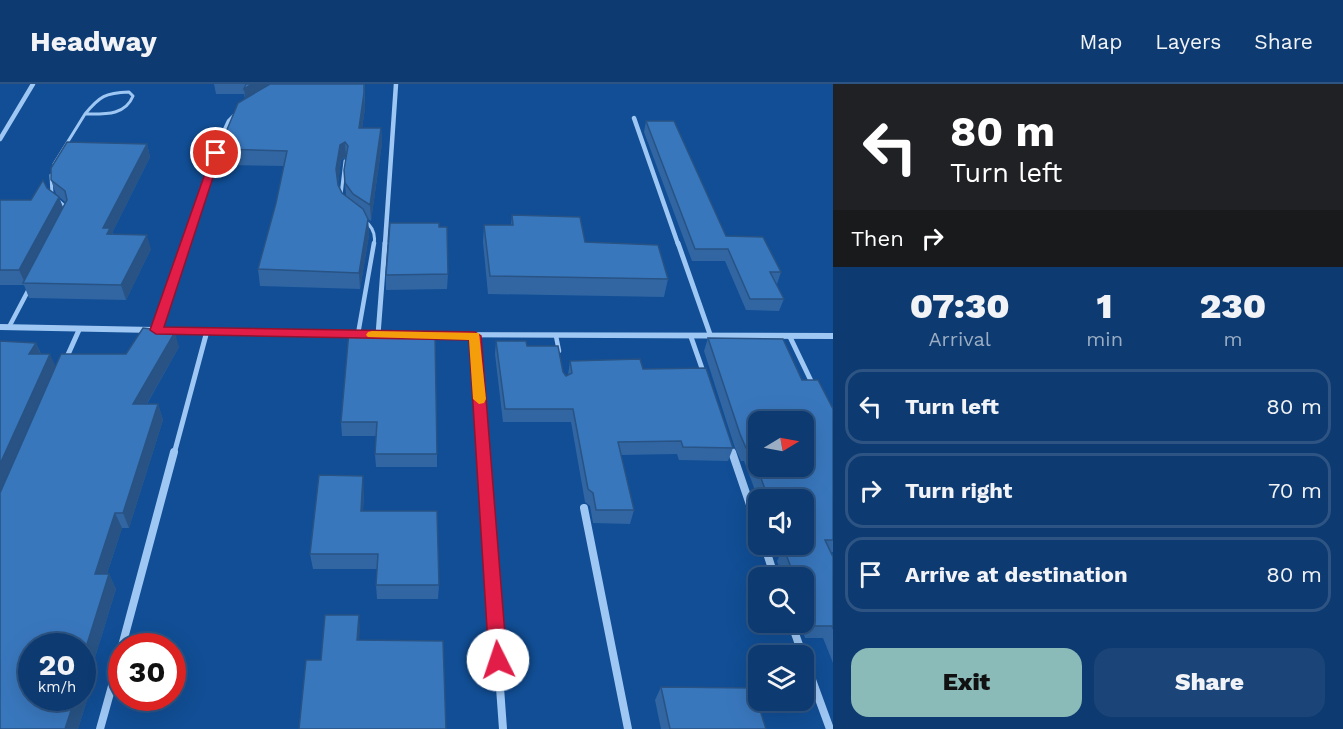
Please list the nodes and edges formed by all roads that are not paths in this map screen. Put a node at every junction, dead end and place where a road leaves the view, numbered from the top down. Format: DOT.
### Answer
graph roads {
  1 [pos="33,84"];
  2 [pos="396,84"];
  3 [pos="242,109"];
  4 [pos="85,114"];
  5 [pos="634,118"];
  6 [pos="0,140"];
  7 [pos="345,161"];
  8 [pos="343,203"];
  9 [pos="68,212"];
  10 [pos="358,217"];
  11 [pos="32,285"];
  12 [pos="5,327"];
  13 [pos="79,330"];
  14 [pos="156,330"];
  15 [pos="207,332"];
  16 [pos="358,334"];
  17 [pos="383,335"];
  18 [pos="410,335"];
  19 [pos="475,336"];
  20 [pos="556,336"];
  21 [pos="833,336"];
  22 [pos="691,337"];
  23 [pos="711,337"];
  24 [pos="790,337"];
  25 [pos="560,356"];
  26 [pos="65,362"];
  27 [pos="706,380"];
  28 [pos="819,396"];
  29 [pos="725,434"];
  30 [pos="748,500"];
  31 [pos="584,508"];
  32 [pos="126,633"];
  33 [pos="814,686"];
  34 [pos="108,700"];
  35 [pos="100,729"];
  36 [pos="503,729"];
  37 [pos="628,729"];
  38 [pos="830,729"];
  1 -- 6 [label="street"];
  2 -- 17 [label="street"];
  3 -- 14 [label="street"];
  4 -- 4 [label="lane"];
  4 -- 9 [label="lane"];
  5 -- 23 [label="street"];
  7 -- 8 [label="lane"];
  10 -- 16 [label="lane"];
  11 -- 12 [label="lane"];
  12 -- 13 [label="street"];
  13 -- 14 [label="street"];
  13 -- 26 [label="street"];
  14 -- 15 [label="street"];
  15 -- 16 [label="street"];
  15 -- 32 [label="street"];
  16 -- 17 [label="street"];
  18 -- 19 [label="street"];
  19 -- 20 [label="street"];
  19 -- 36 [label="street"];
  20 -- 22 [label="street"];
  20 -- 25 [label="lane"];
  21 -- 24 [label="street"];
  22 -- 23 [label="street"];
  22 -- 27 [label="street"];
  23 -- 24 [label="street"];
  24 -- 28 [label="street"];
  29 -- 30 [label="street"];
  31 -- 37 [label="street"];
  33 -- 38 [label="street"];
  34 -- 35 [label="street"];
}
